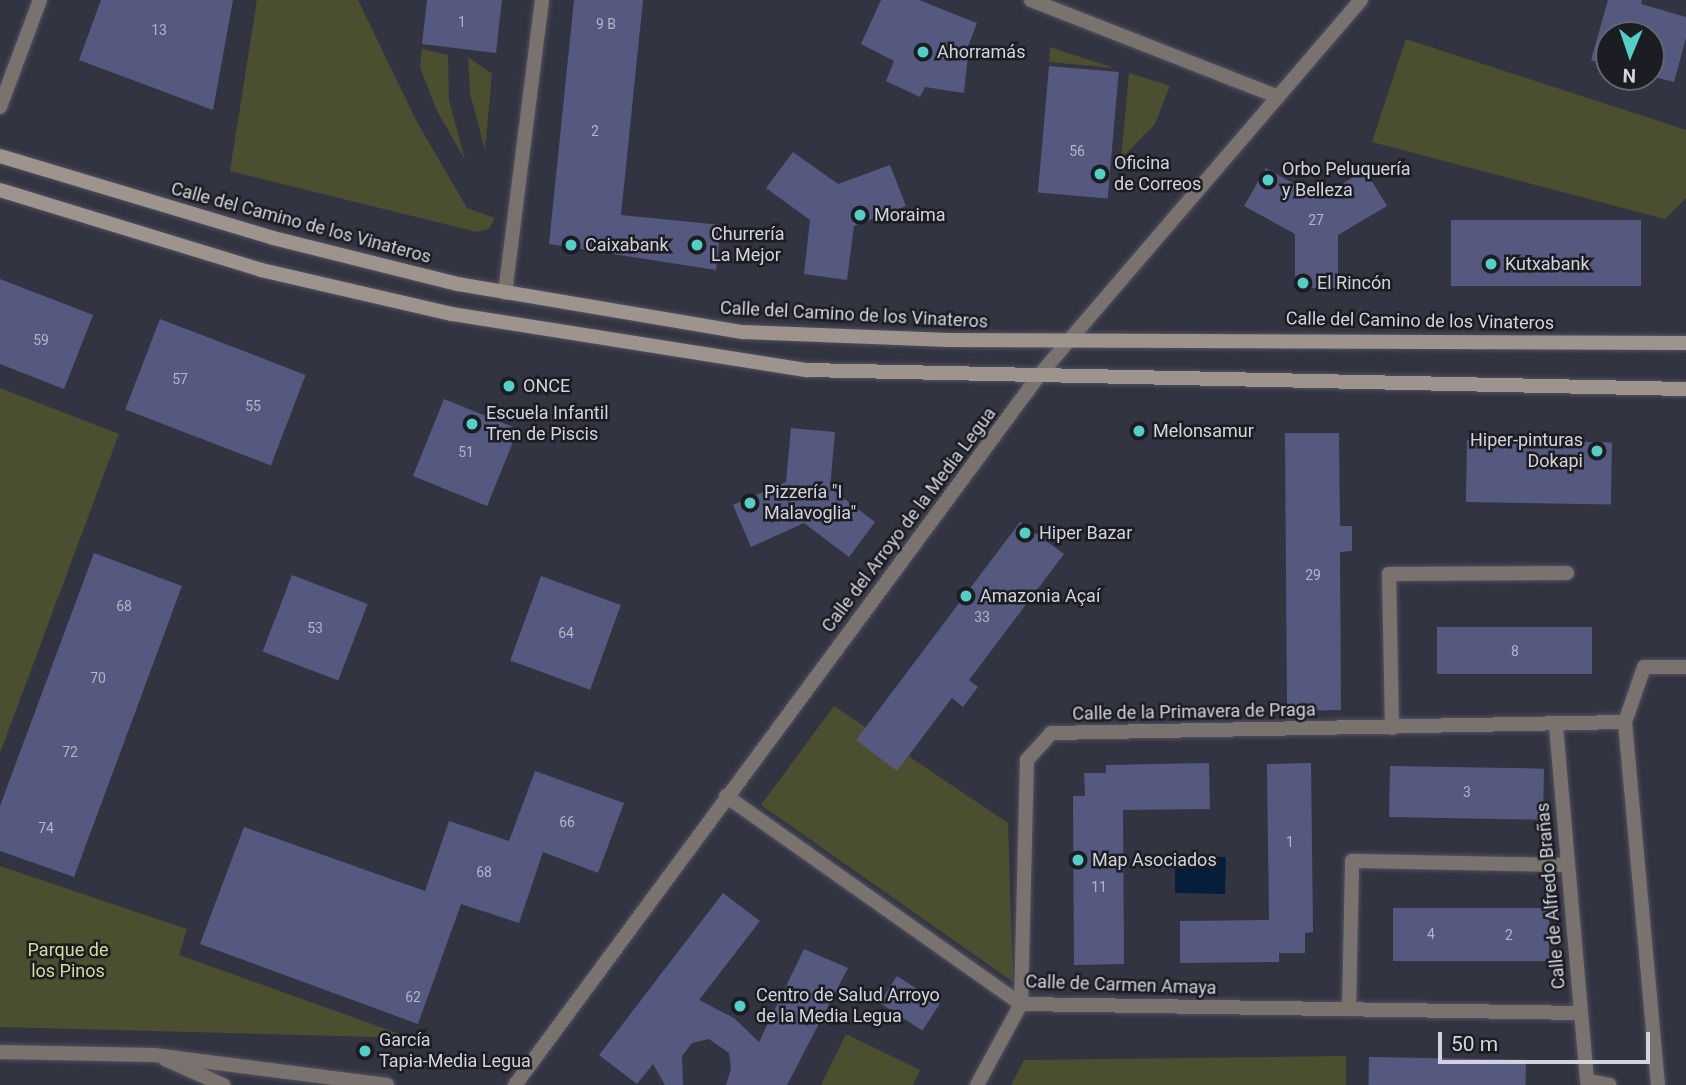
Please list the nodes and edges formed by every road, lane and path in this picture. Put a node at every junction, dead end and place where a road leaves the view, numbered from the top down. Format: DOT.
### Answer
graph roads {
  1 [pos="40,0"];
  2 [pos="542,0"];
  3 [pos="1031,0"];
  4 [pos="1361,0"];
  5 [pos="1278,97"];
  6 [pos="0,107"];
  7 [pos="0,156"];
  8 [pos="0,190"];
  9 [pos="505,293"];
  10 [pos="1068,341"];
  11 [pos="1686,343"];
  12 [pos="1037,378"];
  13 [pos="1686,389"];
  14 [pos="1567,573"];
  15 [pos="1686,667"];
  16 [pos="1625,722"];
  17 [pos="1556,726"];
  18 [pos="1392,728"];
  19 [pos="726,796"];
  20 [pos="1568,865"];
  21 [pos="1021,1004"];
  22 [pos="1349,1009"];
  23 [pos="1581,1013"];
  24 [pos="0,1052"];
  25 [pos="154,1055"];
  26 [pos="223,1085"];
  27 [pos="387,1085"];
  28 [pos="515,1085"];
  29 [pos="977,1085"];
  30 [pos="1610,1085"];
  31 [pos="1658,1085"];
  1 -- 6 [label="street"];
  2 -- 9 [label="street"];
  3 -- 5 [label="street"];
  4 -- 5 [label="street, Calle del Arroyo de la Media Legua"];
  5 -- 10 [label="street, Calle del Arroyo de la Media Legua"];
  7 -- 9 [label="main road, Calle del Camino de los Vinateros"];
  8 -- 12 [label="main road"];
  9 -- 10 [label="main road, Calle del Camino de los Vinateros"];
  10 -- 11 [label="main road, Calle del Camino de los Vinateros"];
  10 -- 12 [label="street, Calle del Arroyo de la Media Legua"];
  12 -- 13 [label="main road"];
  12 -- 19 [label="street, Calle del Arroyo de la Media Legua"];
  14 -- 18 [label="street"];
  15 -- 16 [label="street"];
  16 -- 17 [label="street, Calle de la Primavera de Praga"];
  16 -- 31 [label="street"];
  17 -- 18 [label="street, Calle de la Primavera de Praga"];
  17 -- 20 [label="street, Calle de Alfredo Brañas"];
  18 -- 21 [label="street, Calle de la Primavera de Praga"];
  19 -- 21 [label="street, Calle de Carmen Amaya"];
  19 -- 28 [label="street, Calle del Arroyo de la Media Legua"];
  20 -- 22 [label="street"];
  20 -- 23 [label="street, Calle de Alfredo Brañas"];
  21 -- 22 [label="street, Calle de Carmen Amaya"];
  21 -- 29 [label="street, Calle de la Primavera de Praga"];
  22 -- 23 [label="street, Calle de Carmen Amaya"];
  23 -- 30 [label="street, Calle de Alfredo Brañas"];
  24 -- 25 [label="street"];
  25 -- 26 [label="street"];
  25 -- 27 [label="street"];
}
